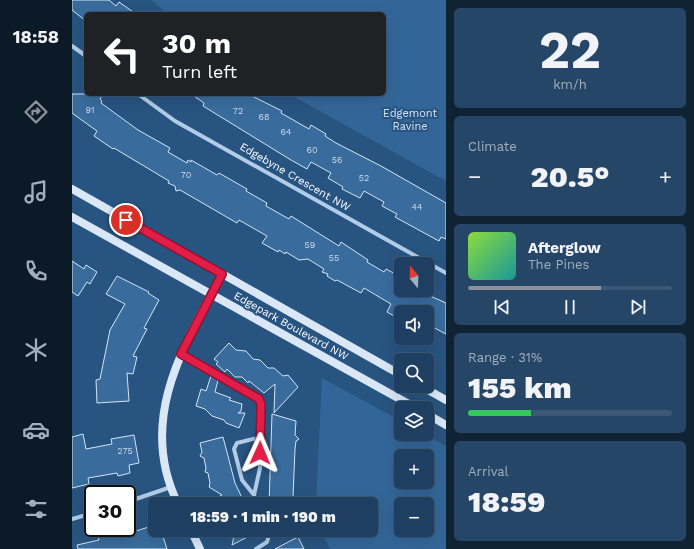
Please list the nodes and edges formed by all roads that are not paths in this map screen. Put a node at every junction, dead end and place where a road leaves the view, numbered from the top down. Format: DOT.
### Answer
graph roads {
  1 [pos="72,46"];
  2 [pos="84,55"];
  3 [pos="141,96"];
  4 [pos="72,189"];
  5 [pos="72,218"];
  6 [pos="446,273"];
  7 [pos="222,274"];
  8 [pos="211,294"];
  9 [pos="181,354"];
  10 [pos="394,371"];
  11 [pos="434,393"];
  12 [pos="446,400"];
  13 [pos="403,401"];
  14 [pos="434,418"];
  15 [pos="446,425"];
  16 [pos="260,437"];
  17 [pos="171,487"];
  18 [pos="254,495"];
  19 [pos="175,497"];
  20 [pos="136,499"];
  21 [pos="84,516"];
  22 [pos="72,519"];
  23 [pos="194,537"];
  24 [pos="268,537"];
  25 [pos="200,549"];
  26 [pos="256,549"];
  1 -- 2 [label="street"];
  3 -- 6 [label="street, Edgebyne Crescent NW"];
  4 -- 7 [label="street, Edgepark Boulevard NW"];
  5 -- 8 [label="street, Edgepark Boulevard NW"];
  7 -- 8 [label="street"];
  7 -- 10 [label="street, Edgepark Boulevard NW"];
  8 -- 9 [label="street"];
  8 -- 13 [label="street, Edgepark Boulevard NW"];
  9 -- 16 [label="street"];
  9 -- 17 [label="street"];
  11 -- 12 [label="street"];
  14 -- 15 [label="street"];
  16 -- 18 [label="street"];
  16 -- 18 [label="street"];
  17 -- 19 [label="street"];
  17 -- 20 [label="street"];
  21 -- 22 [label="street"];
  23 -- 25 [label="street"];
  24 -- 26 [label="street"];
}
